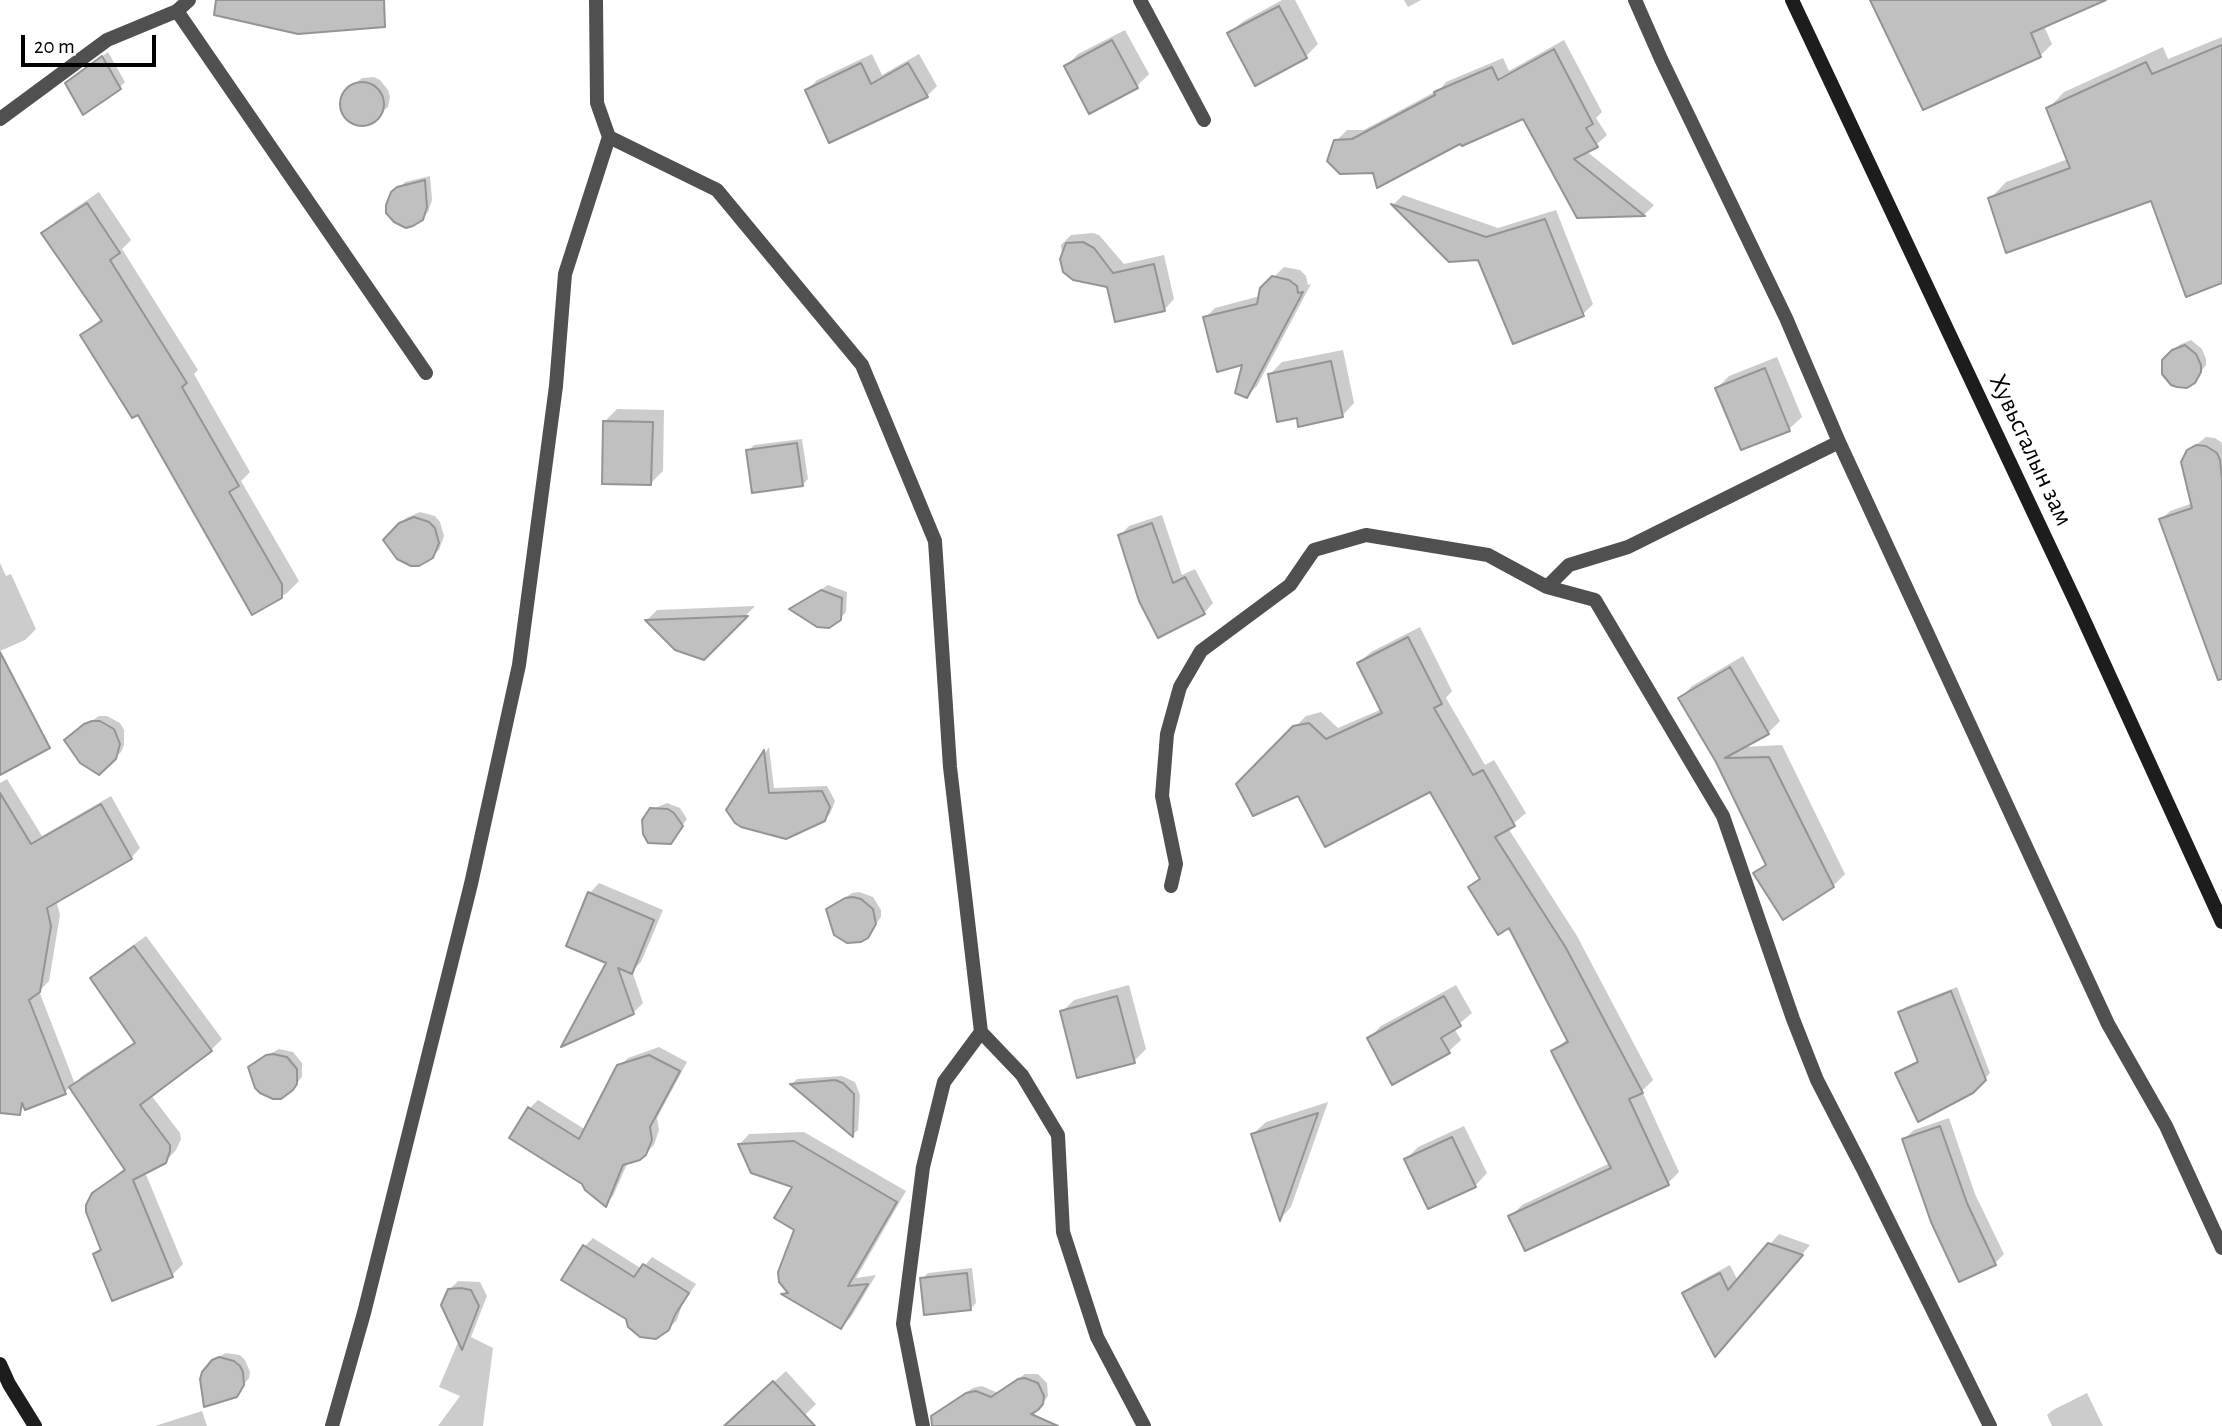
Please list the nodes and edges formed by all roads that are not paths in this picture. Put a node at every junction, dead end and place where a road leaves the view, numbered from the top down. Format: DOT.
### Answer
graph roads {
  1 [pos="189,0"];
  2 [pos="596,0"];
  3 [pos="1140,0"];
  4 [pos="1635,0"];
  5 [pos="1792,0"];
  6 [pos="177,11"];
  7 [pos="0,119"];
  8 [pos="1204,120"];
  9 [pos="609,137"];
  10 [pos="426,373"];
  11 [pos="1839,442"];
  12 [pos="1547,587"];
  13 [pos="1171,886"];
  14 [pos="2222,922"];
  15 [pos="981,1032"];
  16 [pos="2222,1248"];
  17 [pos="0,1364"];
  18 [pos="35,1426"];
  19 [pos="332,1426"];
  20 [pos="923,1426"];
  21 [pos="1144,1426"];
  22 [pos="1990,1426"];
  1 -- 6 [label="street"];
  2 -- 9 [label="street"];
  3 -- 8 [label="street"];
  4 -- 11 [label="street"];
  5 -- 14 [label="main road, Хувьсгалын зам"];
  6 -- 7 [label="street"];
  6 -- 10 [label="street"];
  9 -- 15 [label="street"];
  9 -- 19 [label="street"];
  11 -- 12 [label="street"];
  11 -- 16 [label="street"];
  12 -- 13 [label="street"];
  12 -- 22 [label="street"];
  15 -- 20 [label="street"];
  15 -- 21 [label="street"];
  17 -- 18 [label="main road"];
}
